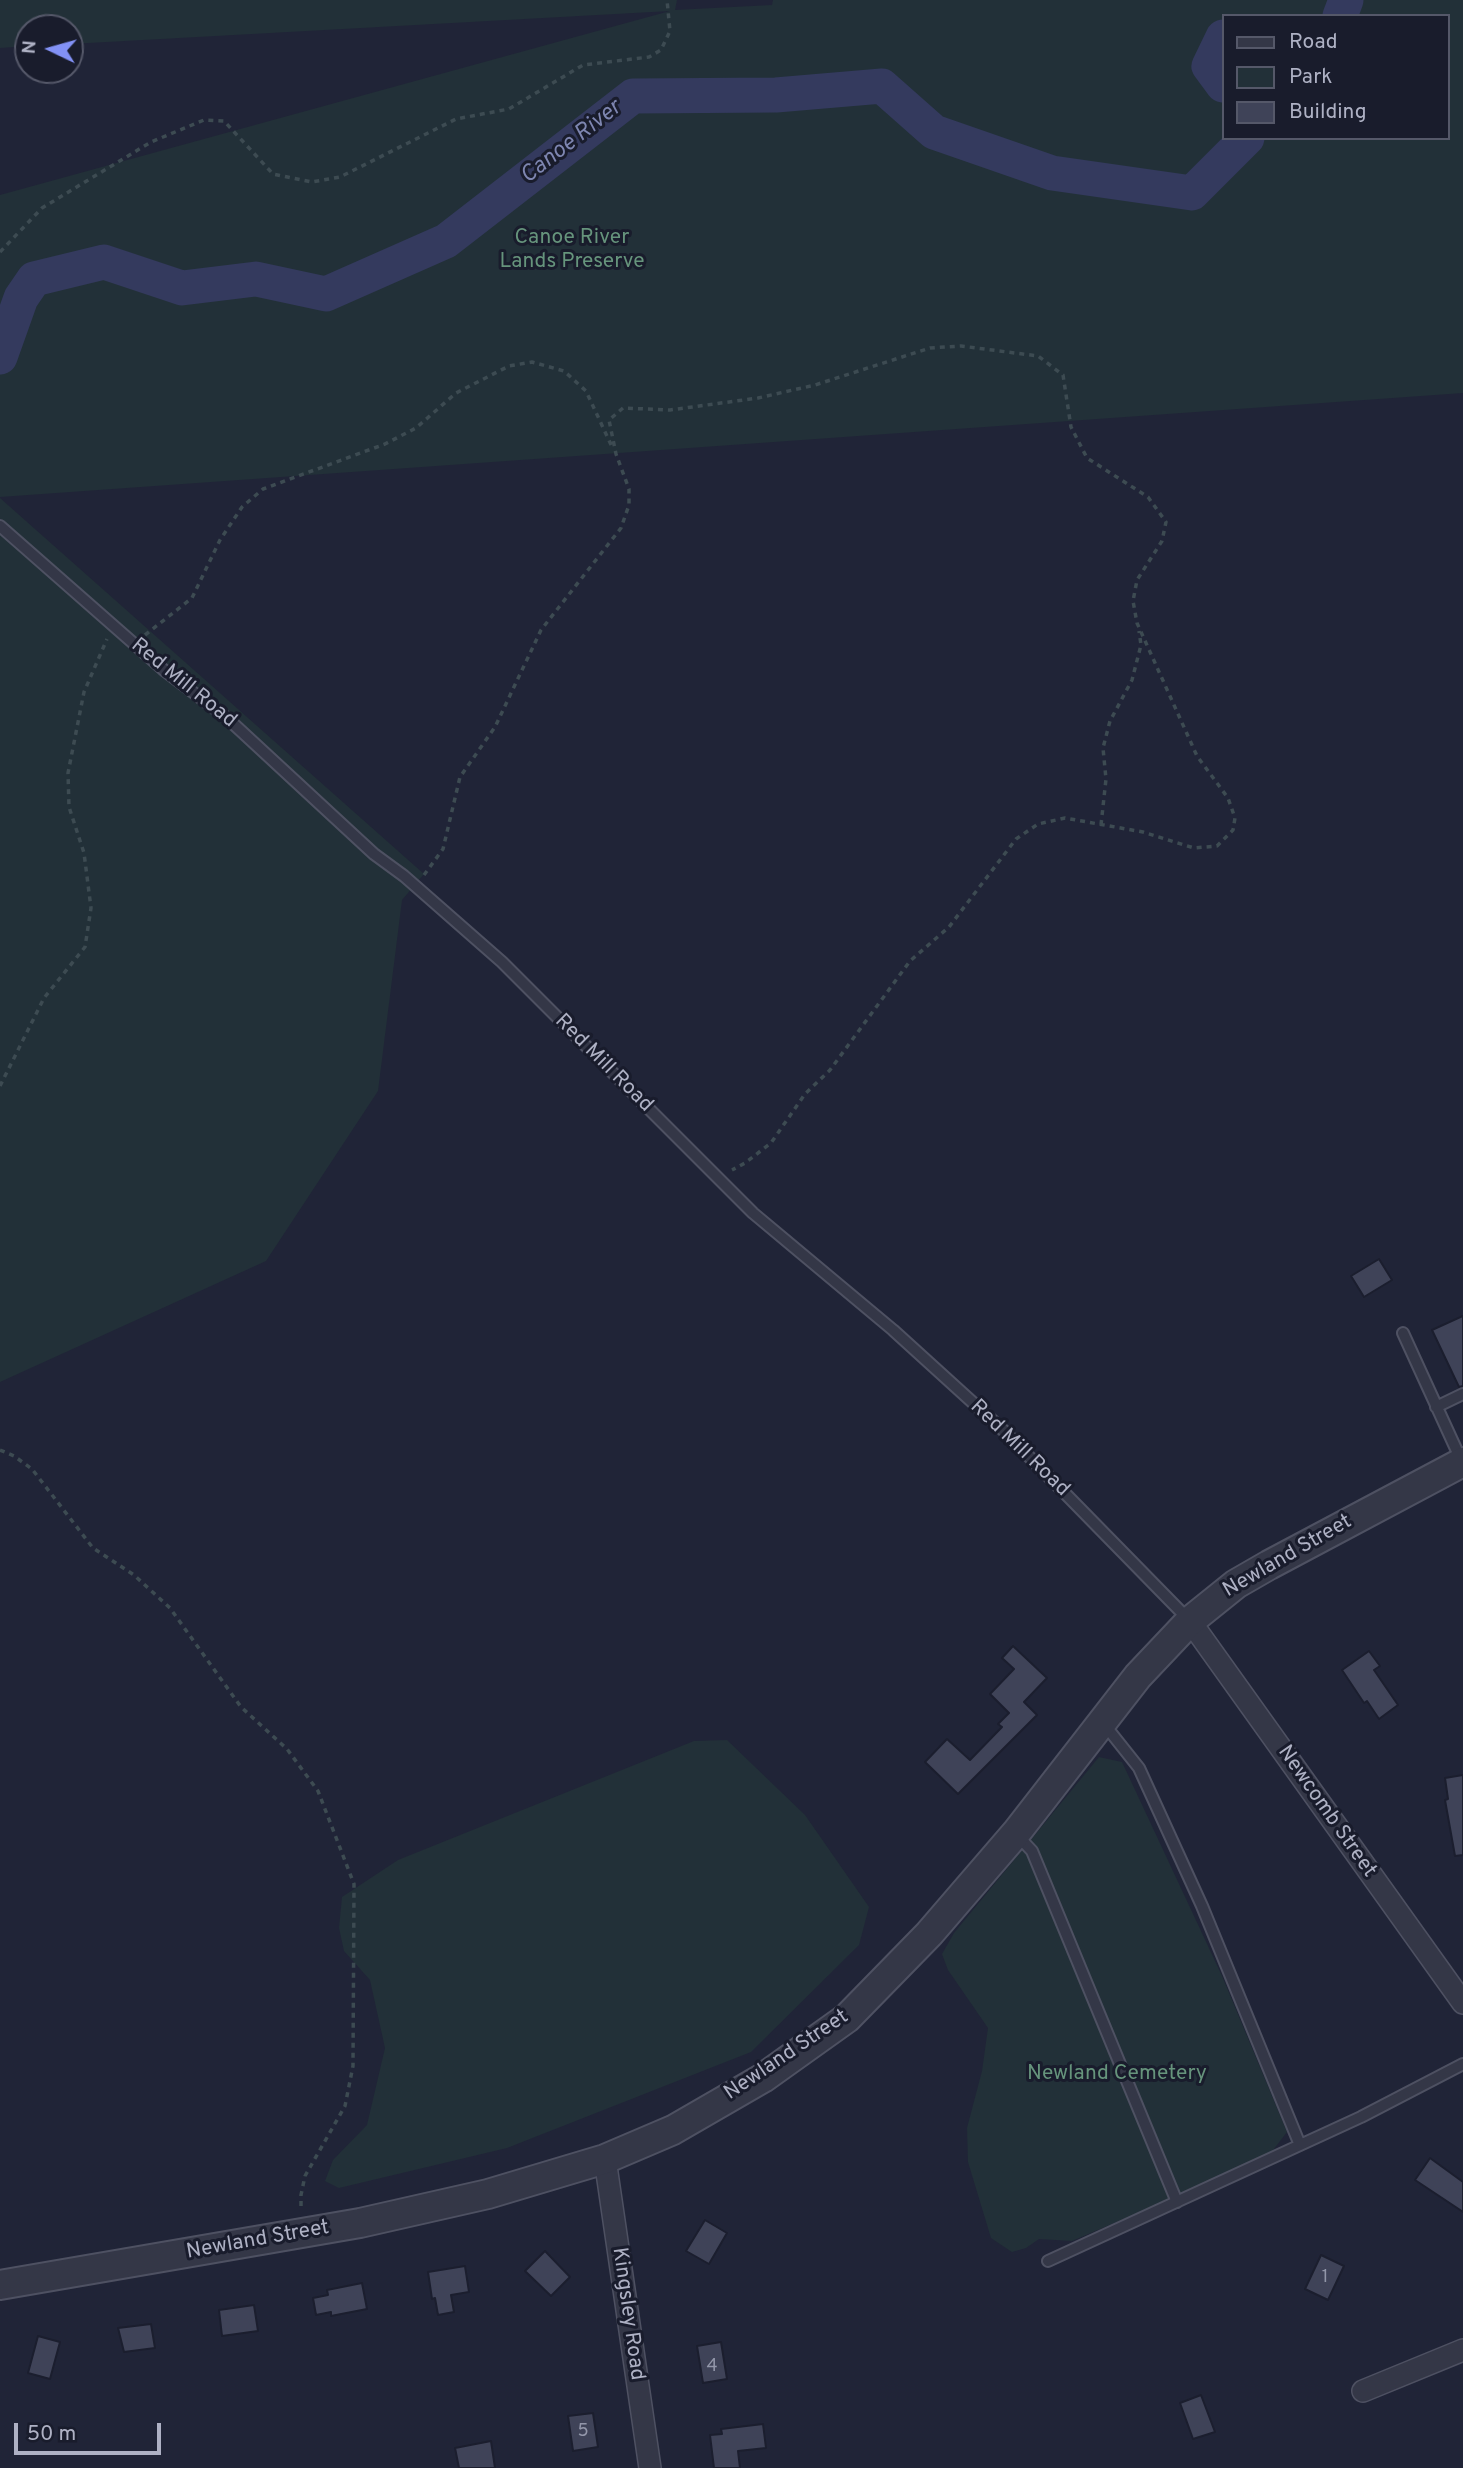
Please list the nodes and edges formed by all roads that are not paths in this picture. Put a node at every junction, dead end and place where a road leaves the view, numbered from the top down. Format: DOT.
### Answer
graph roads {
  1 [pos="0,526"];
  2 [pos="1403,1333"];
  3 [pos="1463,1394"];
  4 [pos="1436,1407"];
  5 [pos="1462,1462"];
  6 [pos="1190,1621"];
  7 [pos="1102,1722"];
  8 [pos="1016,1833"];
  9 [pos="1463,2003"];
  10 [pos="1463,2064"];
  11 [pos="1300,2145"];
  12 [pos="604,2159"];
  13 [pos="1177,2202"];
  14 [pos="1048,2261"];
  15 [pos="0,2285"];
  16 [pos="1463,2350"];
  17 [pos="1363,2391"];
  18 [pos="650,2468"];
  1 -- 6 [label="lane, Red Mill Road"];
  2 -- 4 [label="lane"];
  3 -- 4 [label="lane"];
  4 -- 5 [label="lane"];
  5 -- 6 [label="street, Newland Street"];
  6 -- 7 [label="street, Newland Street"];
  6 -- 9 [label="street, Newcomb Street"];
  7 -- 8 [label="street, Newland Street"];
  7 -- 11 [label="lane"];
  8 -- 12 [label="street, Newland Street"];
  8 -- 13 [label="lane"];
  10 -- 11 [label="lane"];
  11 -- 13 [label="lane"];
  12 -- 15 [label="street, Newland Street"];
  12 -- 18 [label="street, Kingsley Road"];
  13 -- 14 [label="lane"];
  16 -- 17 [label="street"];
}
